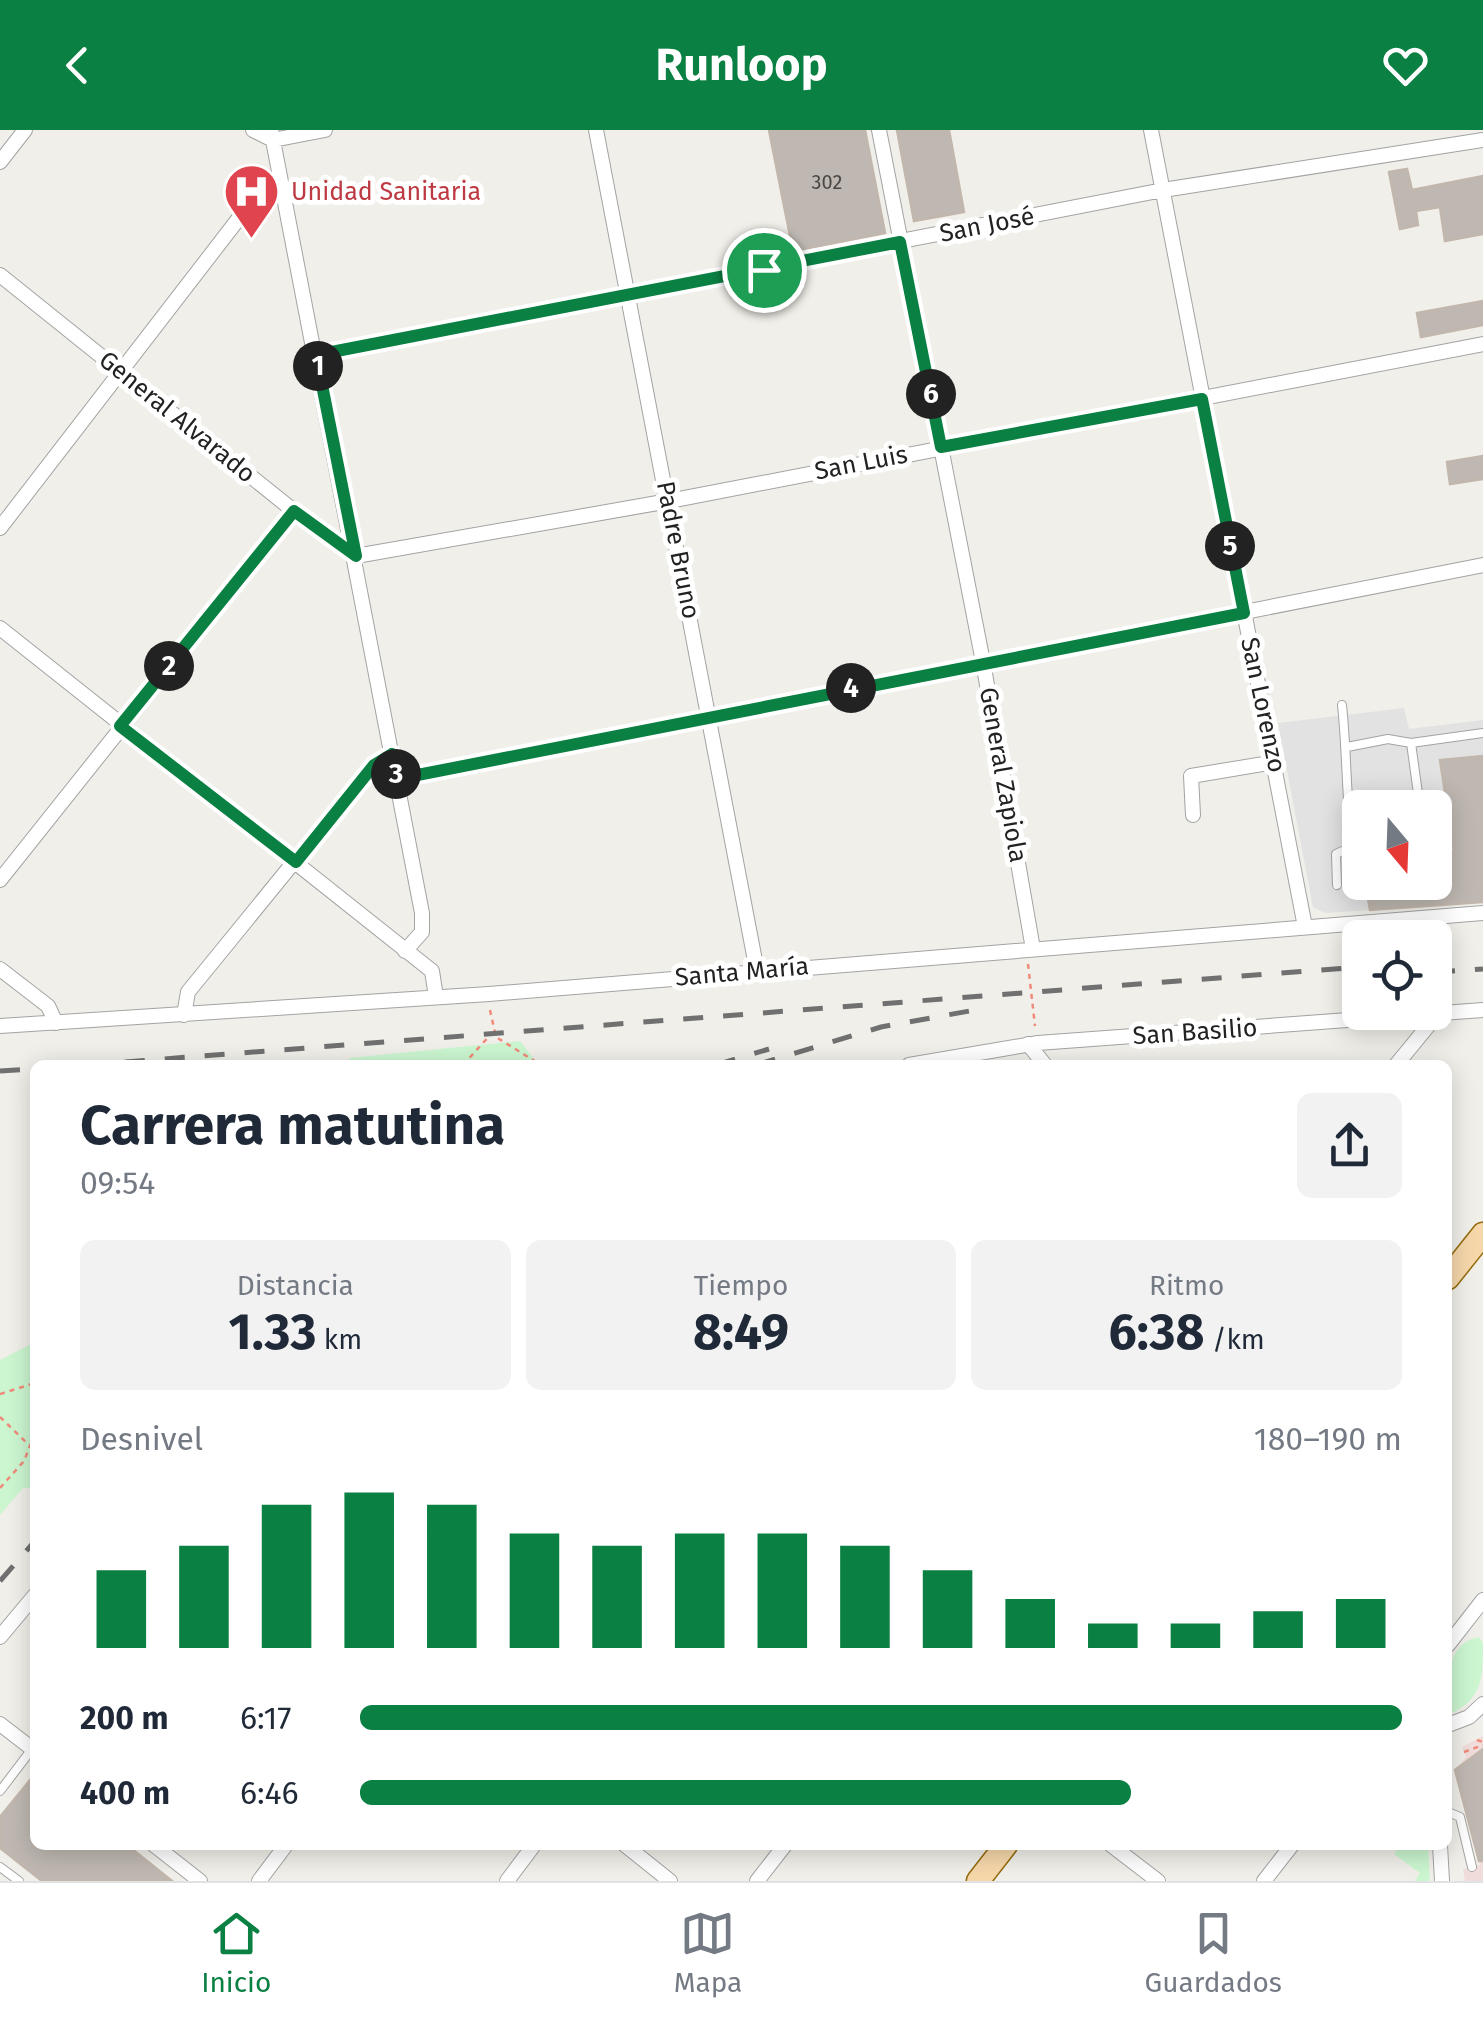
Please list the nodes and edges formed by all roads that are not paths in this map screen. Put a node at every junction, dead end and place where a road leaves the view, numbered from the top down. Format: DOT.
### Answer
graph roads {
  1 [pos="24,130"];
  2 [pos="253,130"];
  3 [pos="325,130"];
  4 [pos="596,130"];
  5 [pos="879,130"];
  6 [pos="1152,130"];
  7 [pos="272,135"];
  8 [pos="1483,140"];
  9 [pos="0,162"];
  10 [pos="283,187"];
  11 [pos="1163,190"];
  12 [pos="900,242"];
  13 [pos="0,276"];
  14 [pos="628,297"];
  15 [pos="1483,344"];
  16 [pos="316,355"];
  17 [pos="118,370"];
  18 [pos="1202,399"];
  19 [pos="941,447"];
  20 [pos="669,502"];
  21 [pos="294,511"];
  22 [pos="0,528"];
  23 [pos="356,556"];
  24 [pos="1483,565"];
  25 [pos="1244,613"];
  26 [pos="0,628"];
  27 [pos="983,662"];
  28 [pos="1342,705"];
  29 [pos="708,717"];
  30 [pos="120,726"];
  31 [pos="1483,733"];
  32 [pos="1411,743"];
  33 [pos="1347,747"];
  34 [pos="392,754"];
  35 [pos="1275,762"];
  36 [pos="397,779"];
  37 [pos="1345,790"];
  38 [pos="1418,790"];
  39 [pos="1192,815"];
  40 [pos="1342,851"];
  41 [pos="296,862"];
  42 [pos="0,880"];
  43 [pos="1337,885"];
  44 [pos="1483,913"];
  45 [pos="1305,927"];
  46 [pos="1033,949"];
  47 [pos="405,951"];
  48 [pos="0,969"];
  49 [pos="757,970"];
  50 [pos="436,996"];
  51 [pos="1483,1010"];
  52 [pos="1452,1013"];
  53 [pos="184,1015"];
  54 [pos="1342,1021"];
  55 [pos="56,1023"];
  56 [pos="0,1026"];
  57 [pos="1424,1030"];
  58 [pos="1033,1044"];
  59 [pos="939,1060"];
  60 [pos="1042,1060"];
  61 [pos="1400,1060"];
  62 [pos="1483,1234"];
  63 [pos="1452,1273"];
  64 [pos="30,1601"];
  65 [pos="1482,1602"];
  66 [pos="0,1637"];
  67 [pos="1452,1640"];
  68 [pos="1483,1704"];
  69 [pos="1452,1723"];
  70 [pos="0,1724"];
  71 [pos="30,1747"];
  72 [pos="30,1755"];
  73 [pos="0,1791"];
  74 [pos="1452,1814"];
  75 [pos="160,1850"];
  76 [pos="282,1850"];
  77 [pos="530,1850"];
  78 [pos="631,1850"];
  79 [pos="781,1850"];
  80 [pos="1002,1850"];
  81 [pos="1117,1850"];
  82 [pos="1288,1850"];
  83 [pos="1440,1850"];
  84 [pos="0,1866"];
  85 [pos="1472,1867"];
  86 [pos="19,1881"];
  87 [pos="200,1881"];
  88 [pos="259,1881"];
  89 [pos="507,1881"];
  90 [pos="670,1881"];
  91 [pos="757,1881"];
  92 [pos="978,1881"];
  93 [pos="1158,1881"];
  94 [pos="1264,1881"];
  95 [pos="1442,1881"];
  1 -- 9 [label="street"];
  2 -- 7 [label="street"];
  3 -- 7 [label="street"];
  4 -- 14 [label="street, Padre Bruno"];
  5 -- 12 [label="street, General Zapiola"];
  6 -- 11 [label="street, San Lorenzo"];
  7 -- 10 [label="street"];
  8 -- 11 [label="street, San José"];
  10 -- 16 [label="street"];
  10 -- 17 [label="street"];
  11 -- 12 [label="street, San José"];
  11 -- 18 [label="street, San Lorenzo"];
  12 -- 14 [label="street, San José"];
  12 -- 19 [label="street, General Zapiola"];
  13 -- 17 [label="street, General Alvarado"];
  14 -- 16 [label="street, San José"];
  14 -- 20 [label="street, Padre Bruno"];
  15 -- 18 [label="street, San Luis"];
  16 -- 23 [label="street"];
  17 -- 21 [label="street, General Alvarado"];
  17 -- 22 [label="street"];
  18 -- 19 [label="street, San Luis"];
  18 -- 25 [label="street, San Lorenzo"];
  19 -- 20 [label="street, San Luis"];
  19 -- 27 [label="street, General Zapiola"];
  20 -- 23 [label="street, San Luis"];
  20 -- 29 [label="street, Padre Bruno"];
  21 -- 23 [label="street, General Alvarado"];
  21 -- 30 [label="street"];
  23 -- 34 [label="street"];
  24 -- 25 [label="street"];
  25 -- 27 [label="street"];
  25 -- 35 [label="street, San Lorenzo"];
  26 -- 30 [label="street"];
  27 -- 29 [label="street"];
  27 -- 46 [label="street, General Zapiola"];
  28 -- 33 [label="lane"];
  29 -- 36 [label="street"];
  29 -- 49 [label="street, Padre Bruno"];
  30 -- 41 [label="street"];
  30 -- 42 [label="street"];
  31 -- 32 [label="lane"];
  32 -- 33 [label="lane"];
  32 -- 38 [label="lane"];
  33 -- 37 [label="lane"];
  34 -- 36 [label="street"];
  34 -- 41 [label="street"];
  35 -- 39 [label="street"];
  35 -- 45 [label="street, San Lorenzo"];
  36 -- 47 [label="street"];
  40 -- 43 [label="lane"];
  41 -- 47 [label="street"];
  41 -- 53 [label="street"];
  44 -- 45 [label="street, Santa María"];
  45 -- 46 [label="street, Santa María"];
  46 -- 49 [label="street, Santa María"];
  47 -- 50 [label="street"];
  48 -- 55 [label="street"];
  49 -- 50 [label="street, Santa María"];
  50 -- 53 [label="street, Santa María"];
  51 -- 52 [label="street, San Basilio"];
  53 -- 55 [label="street, Santa María"];
  54 -- 58 [label="street, San Basilio"];
  55 -- 56 [label="street, Santa María"];
  57 -- 61 [label="street"];
  58 -- 59 [label="street, San Basilio"];
  58 -- 60 [label="street"];
  62 -- 63 [label="main road"];
  64 -- 66 [label="street"];
  65 -- 67 [label="street"];
  68 -- 69 [label="street"];
  70 -- 71 [label="street"];
  72 -- 73 [label="lane"];
  74 -- 85 [label="lane"];
  75 -- 87 [label="street"];
  76 -- 88 [label="street"];
  77 -- 89 [label="street"];
  78 -- 90 [label="street"];
  79 -- 91 [label="street"];
  80 -- 92 [label="main road"];
  81 -- 93 [label="street"];
  82 -- 94 [label="street"];
  83 -- 95 [label="street"];
  84 -- 86 [label="lane"];
}
